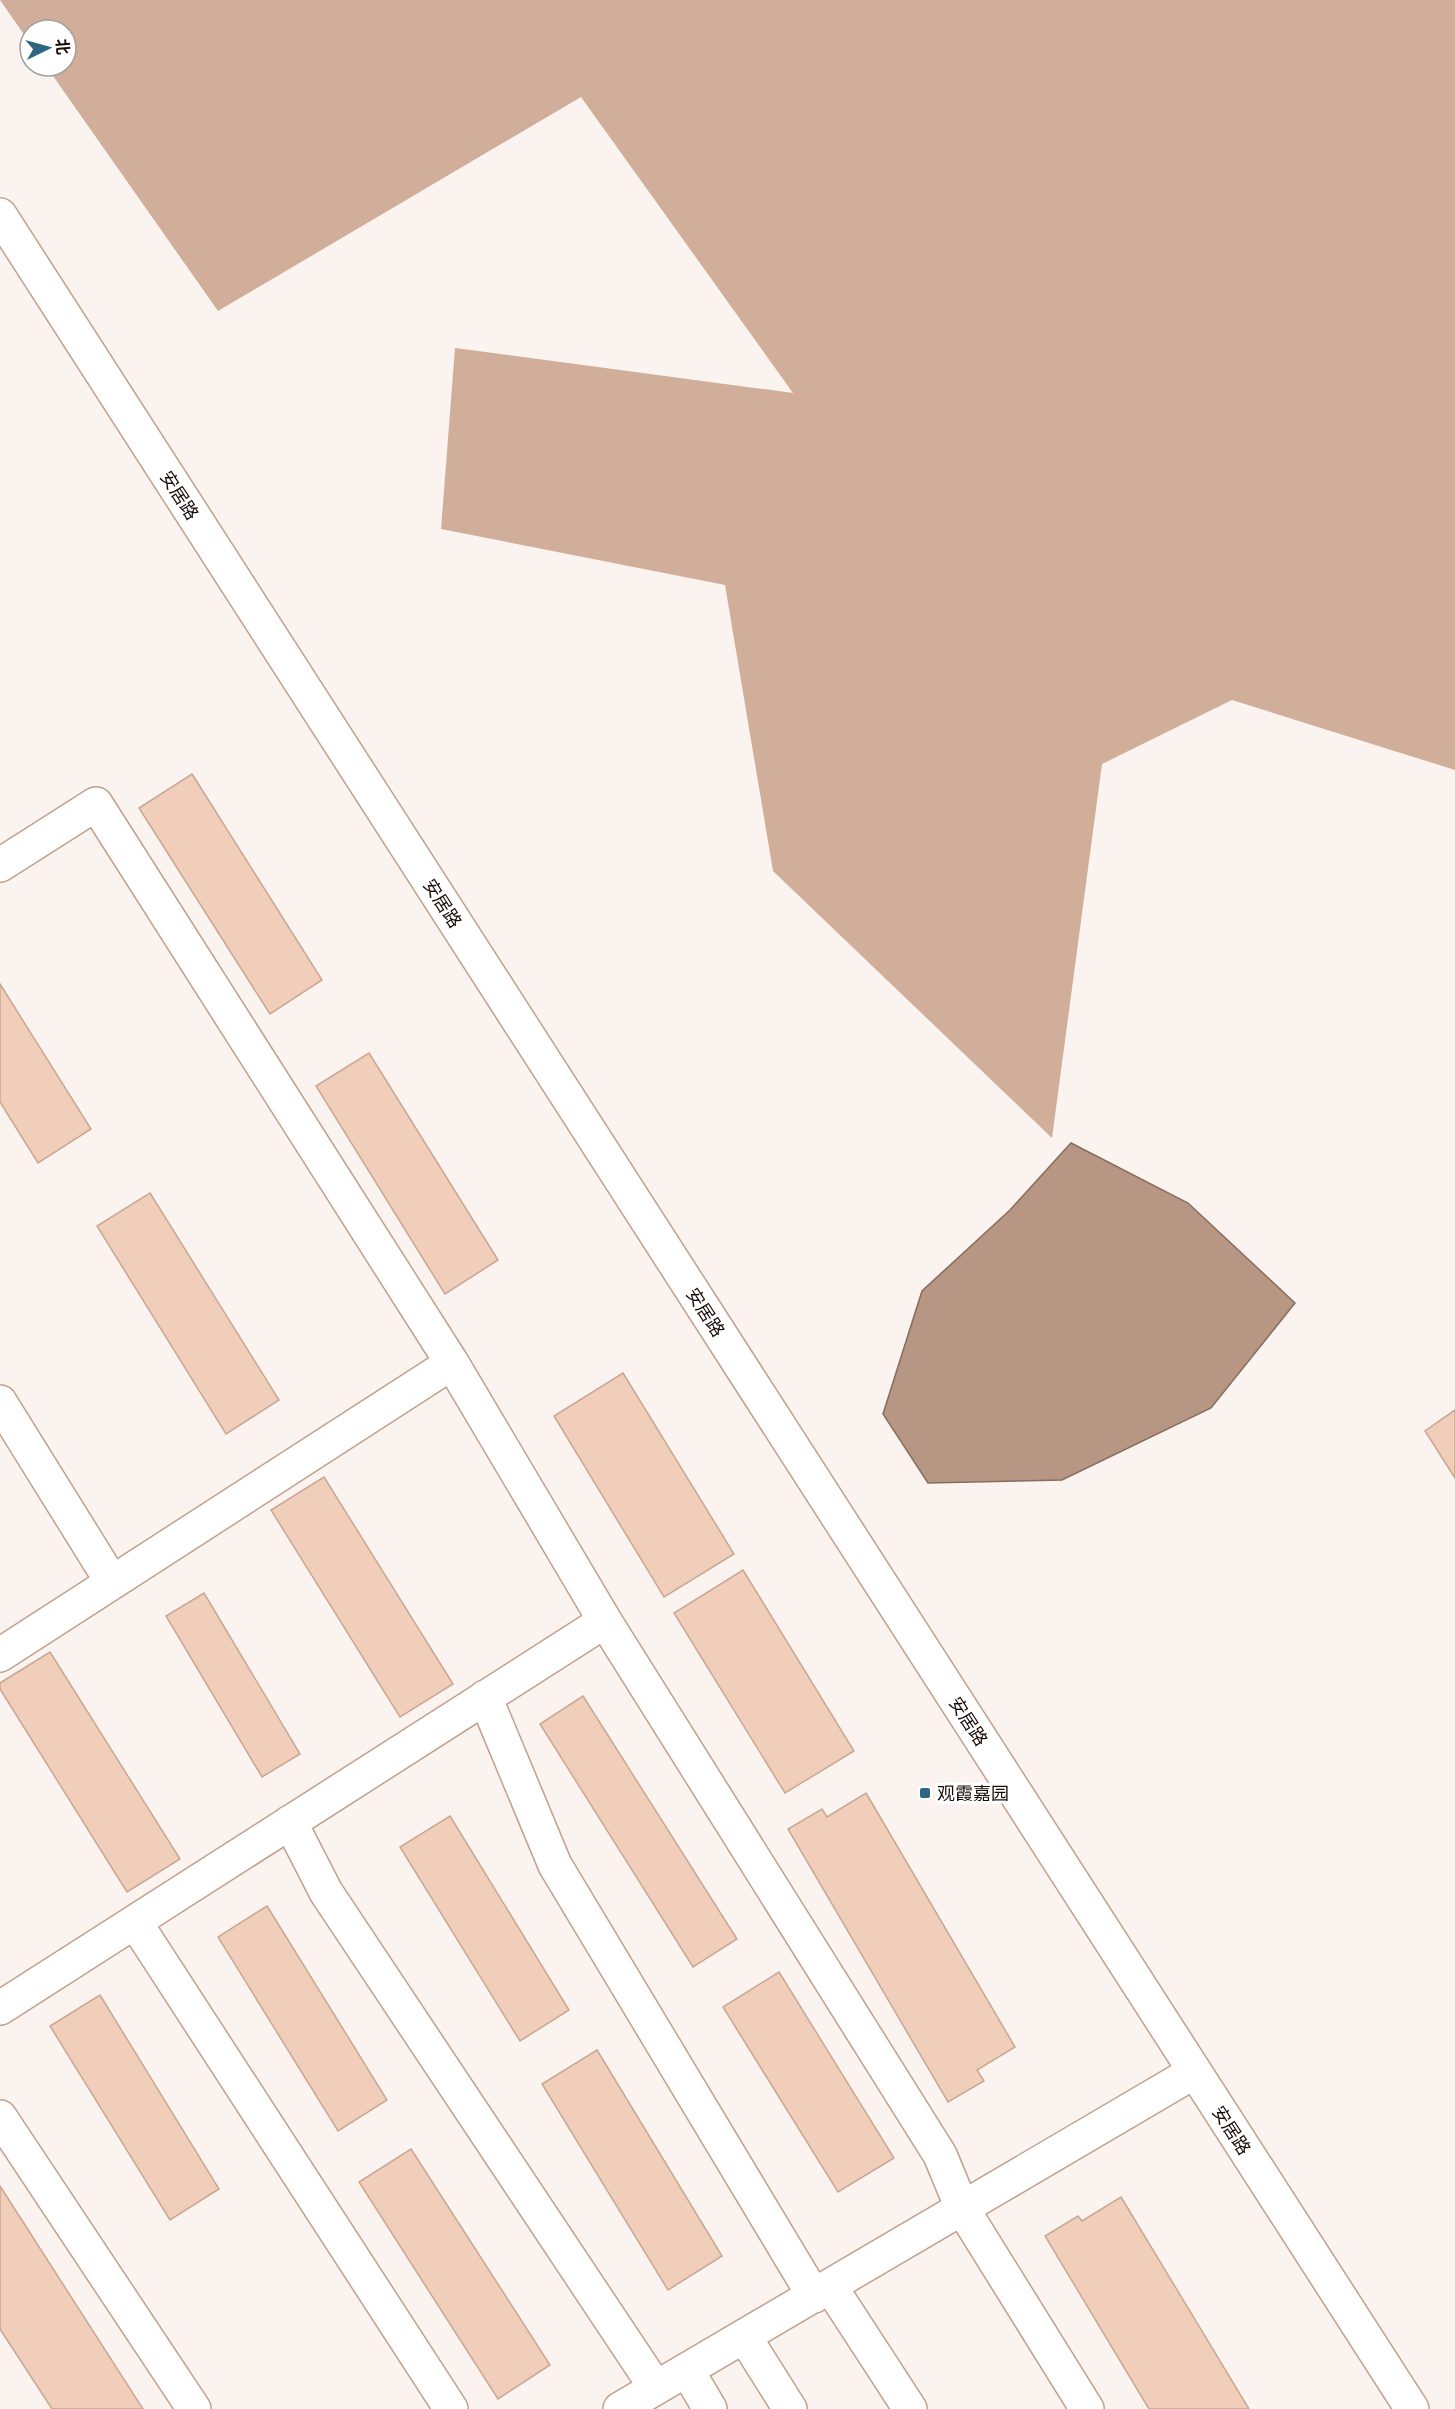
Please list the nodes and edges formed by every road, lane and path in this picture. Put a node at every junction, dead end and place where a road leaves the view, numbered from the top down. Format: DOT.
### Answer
graph roads {
  1 [pos="0,215"];
  2 [pos="0,865"];
  3 [pos="452,1363"];
  4 [pos="0,1402"];
  5 [pos="112,1582"];
  6 [pos="604,1621"];
  7 [pos="0,1655"];
  8 [pos="485,1697"];
  9 [pos="290,1822"];
  10 [pos="135,1922"];
  11 [pos="3,2000"];
  12 [pos="1194,2072"];
  13 [pos="0,2117"];
  14 [pos="962,2208"];
  15 [pos="822,2291"];
  16 [pos="744,2336"];
  17 [pos="687,2370"];
  18 [pos="656,2388"];
  19 [pos="194,2409"];
  20 [pos="451,2409"];
  21 [pos="620,2409"];
  22 [pos="710,2409"];
  23 [pos="790,2409"];
  24 [pos="910,2409"];
  25 [pos="1087,2409"];
  26 [pos="1412,2409"];
  1 -- 12 [label="street, 安居路"];
  2 -- 3 [label="street"];
  3 -- 5 [label="street"];
  3 -- 6 [label="street"];
  4 -- 5 [label="street"];
  5 -- 7 [label="street"];
  6 -- 8 [label="street"];
  6 -- 14 [label="street"];
  8 -- 9 [label="street"];
  8 -- 15 [label="street"];
  9 -- 10 [label="street"];
  9 -- 18 [label="street"];
  10 -- 11 [label="street"];
  10 -- 20 [label="street"];
  12 -- 14 [label="street"];
  12 -- 26 [label="street, 安居路"];
  13 -- 19 [label="street"];
  14 -- 15 [label="street"];
  14 -- 25 [label="street"];
  15 -- 16 [label="street"];
  15 -- 24 [label="street"];
  16 -- 17 [label="street"];
  16 -- 23 [label="street"];
  17 -- 18 [label="street"];
  17 -- 22 [label="street"];
  18 -- 21 [label="street"];
}
